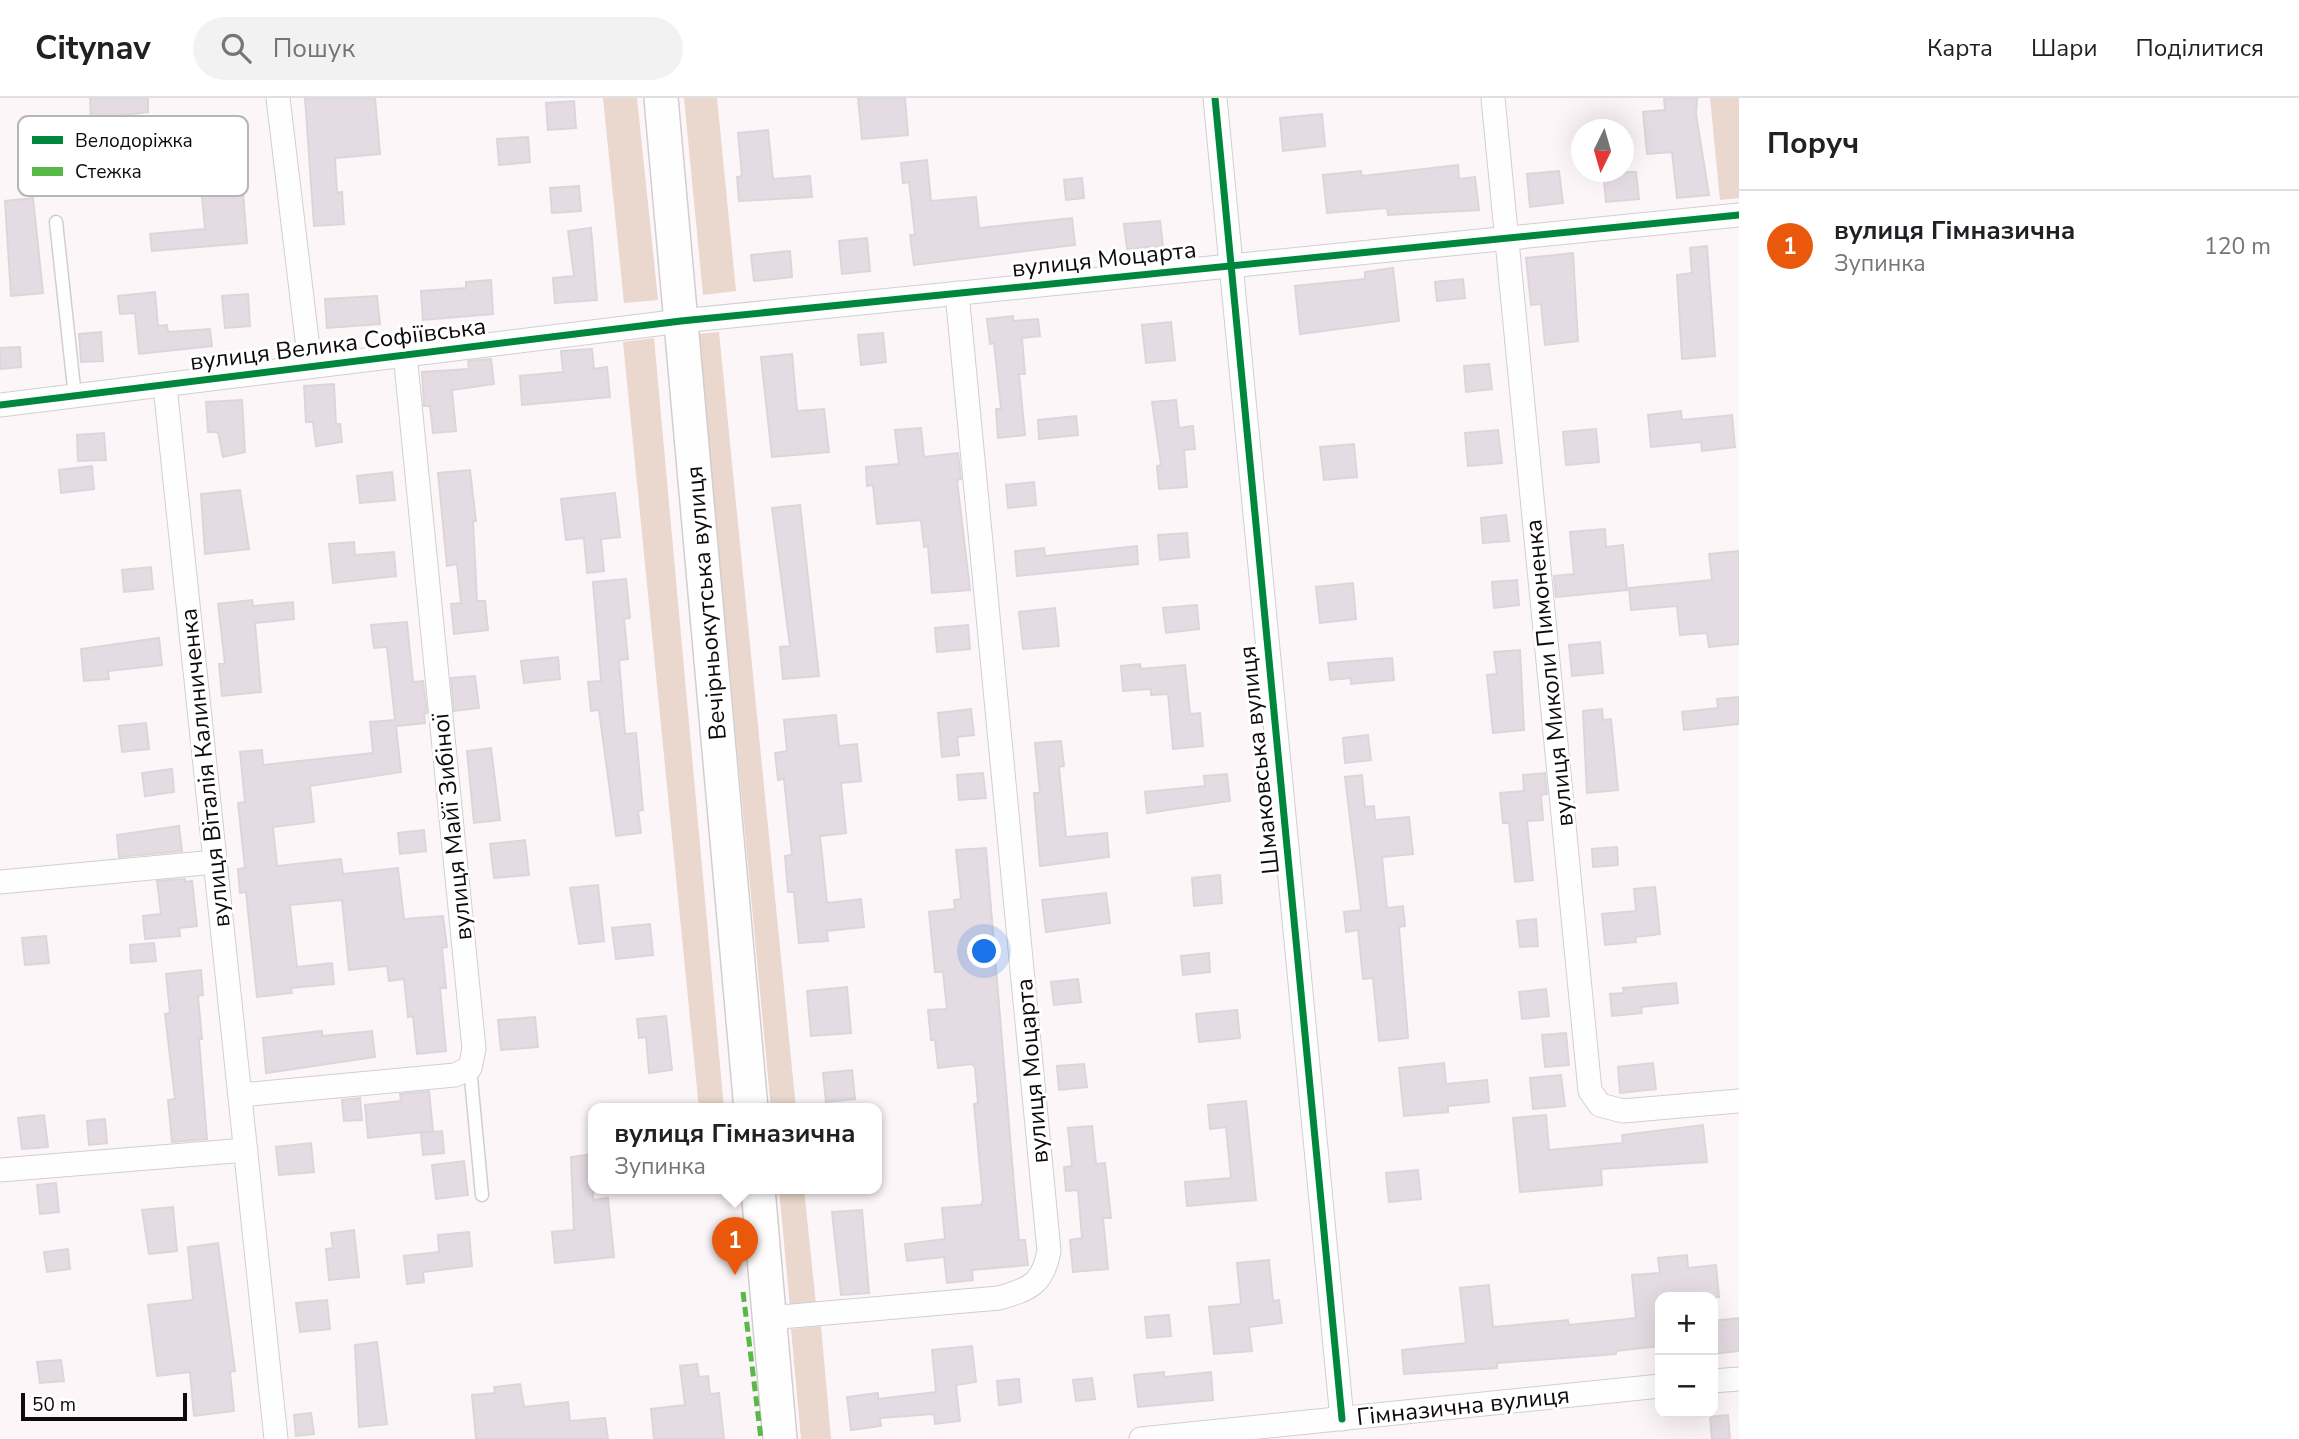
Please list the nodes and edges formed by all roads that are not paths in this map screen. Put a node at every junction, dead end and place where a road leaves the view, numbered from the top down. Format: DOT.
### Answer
graph roads {
  1 [pos="278,98"];
  2 [pos="661,98"];
  3 [pos="1214,98"];
  4 [pos="1493,98"];
  5 [pos="1739,215"];
  6 [pos="56,222"];
  7 [pos="1507,238"];
  8 [pos="1231,266"];
  9 [pos="957,293"];
  10 [pos="681,321"];
  11 [pos="405,354"];
  12 [pos="310,365"];
  13 [pos="165,386"];
  14 [pos="75,397"];
  15 [pos="0,405"];
  16 [pos="215,862"];
  17 [pos="0,882"];
  18 [pos="470,1068"];
  19 [pos="240,1095"];
  20 [pos="1739,1101"];
  21 [pos="750,1103"];
  22 [pos="246,1150"];
  23 [pos="0,1170"];
  24 [pos="758,1194"];
  25 [pos="482,1195"];
  26 [pos="769,1318"];
  27 [pos="1739,1378"];
  28 [pos="1718,1380"];
  29 [pos="1655,1388"];
  30 [pos="1342,1419"];
  31 [pos="276,1439"];
  32 [pos="780,1439"];
  33 [pos="1141,1439"];
  1 -- 12 [label="street"];
  2 -- 10 [label="street, Вечірньокутська вулиця"];
  3 -- 8 [label="street, Шмаковська вулиця"];
  4 -- 7 [label="street, вулиця Миколи Пимоненка"];
  5 -- 7 [label="street, вулиця Моцарта"];
  6 -- 14 [label="lane"];
  7 -- 8 [label="street, вулиця Моцарта"];
  7 -- 20 [label="street, вулиця Миколи Пимоненка"];
  8 -- 9 [label="street, вулиця Моцарта"];
  8 -- 30 [label="street, Шмаковська вулиця"];
  9 -- 10 [label="street, вулиця Моцарта"];
  9 -- 26 [label="street, вулиця Моцарта"];
  10 -- 11 [label="street, вулиця Велика Софіївська"];
  10 -- 21 [label="street, Вечірньокутська вулиця"];
  11 -- 12 [label="street, вулиця Велика Софіївська"];
  11 -- 18 [label="street, вулиця Майї Зибіної"];
  12 -- 13 [label="street, вулиця Велика Софіївська"];
  13 -- 14 [label="street, вулиця Велика Софіївська"];
  13 -- 16 [label="street, вулиця Віталія Калиниченка"];
  14 -- 15 [label="street, вулиця Велика Софіївська"];
  16 -- 17 [label="street"];
  16 -- 19 [label="street, вулиця Віталія Калиниченка"];
  18 -- 19 [label="street"];
  18 -- 25 [label="lane"];
  19 -- 22 [label="street, вулиця Віталія Калиниченка"];
  22 -- 23 [label="street"];
  22 -- 31 [label="street, вулиця Віталія Калиниченка"];
  24 -- 26 [label="street"];
  26 -- 32 [label="street"];
  27 -- 28 [label="street"];
  29 -- 30 [label="street, Гімназична вулиця"];
  30 -- 33 [label="street, Гімназична вулиця"];
}
